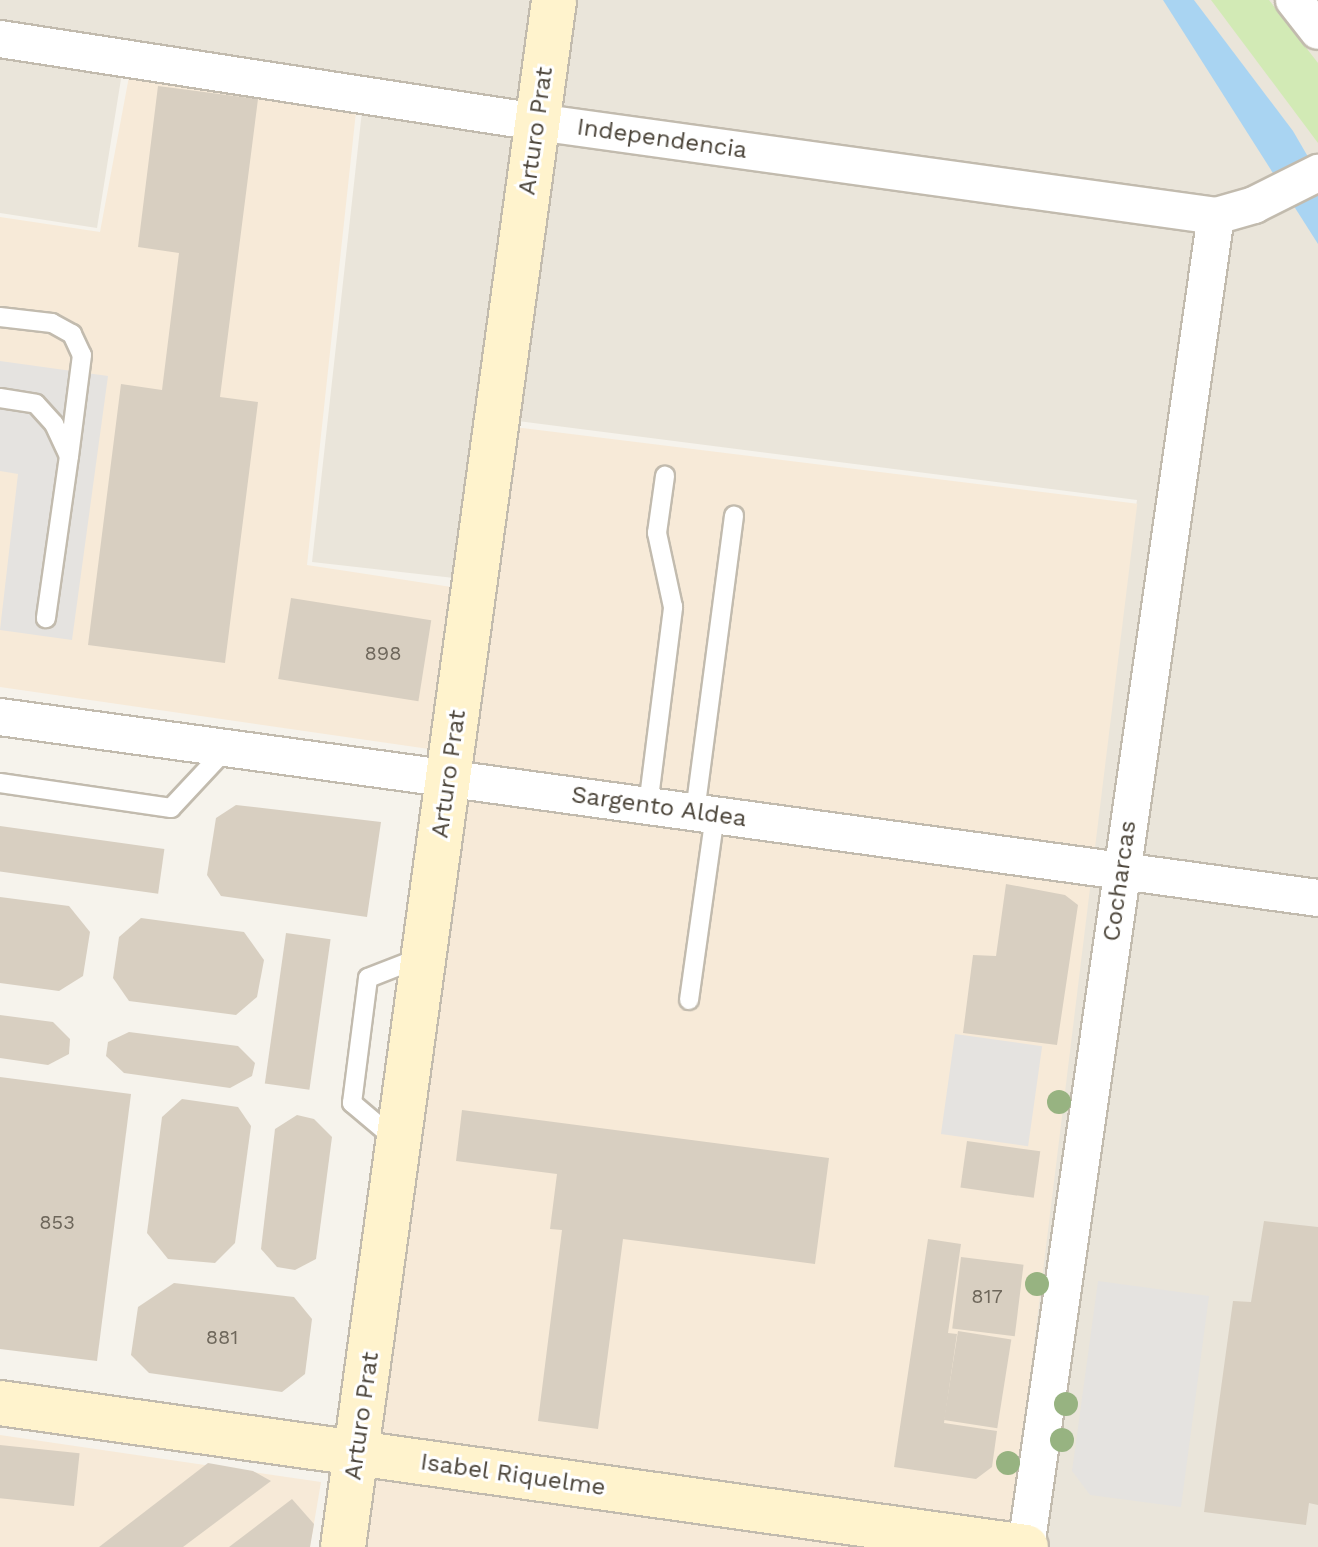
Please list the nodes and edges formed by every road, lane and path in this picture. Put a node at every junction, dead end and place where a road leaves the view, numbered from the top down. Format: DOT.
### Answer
graph roads {
  1 [pos="554,0"];
  2 [pos="1294,0"];
  3 [pos="1318,31"];
  4 [pos="0,39"];
  5 [pos="537,122"];
  6 [pos="1318,173"];
  7 [pos="1216,216"];
  8 [pos="0,317"];
  9 [pos="0,398"];
  10 [pos="69,456"];
  11 [pos="665,476"];
  12 [pos="734,516"];
  13 [pos="46,618"];
  14 [pos="0,717"];
  15 [pos="227,748"];
  16 [pos="449,778"];
  17 [pos="0,783"];
  18 [pos="648,806"];
  19 [pos="705,814"];
  20 [pos="1122,871"];
  21 [pos="1318,898"];
  22 [pos="689,1000"];
  23 [pos="0,1403"];
  24 [pos="357,1453"];
  25 [pos="343,1547"];
  26 [pos="1026,1547"];
  1 -- 5 [label="street, Arturo Prat"];
  2 -- 3 [label="street"];
  4 -- 5 [label="street, Independencia"];
  5 -- 7 [label="street, Independencia"];
  5 -- 16 [label="street, Arturo Prat"];
  6 -- 7 [label="street, Independencia"];
  7 -- 20 [label="street, Cocharcas"];
  8 -- 10 [label="lane"];
  9 -- 10 [label="lane"];
  10 -- 13 [label="lane"];
  11 -- 18 [label="lane"];
  12 -- 19 [label="lane"];
  14 -- 15 [label="street, Sargento Aldea"];
  15 -- 16 [label="street, Sargento Aldea"];
  15 -- 17 [label="lane"];
  16 -- 18 [label="street, Sargento Aldea"];
  16 -- 24 [label="street, Arturo Prat"];
  18 -- 19 [label="street, Sargento Aldea"];
  19 -- 20 [label="street, Sargento Aldea"];
  19 -- 22 [label="lane"];
  20 -- 21 [label="street, Sargento Aldea"];
  20 -- 26 [label="street, Cocharcas"];
  23 -- 24 [label="street, Isabel Riquelme"];
  24 -- 25 [label="street, Arturo Prat"];
  24 -- 26 [label="street, Isabel Riquelme"];
}
